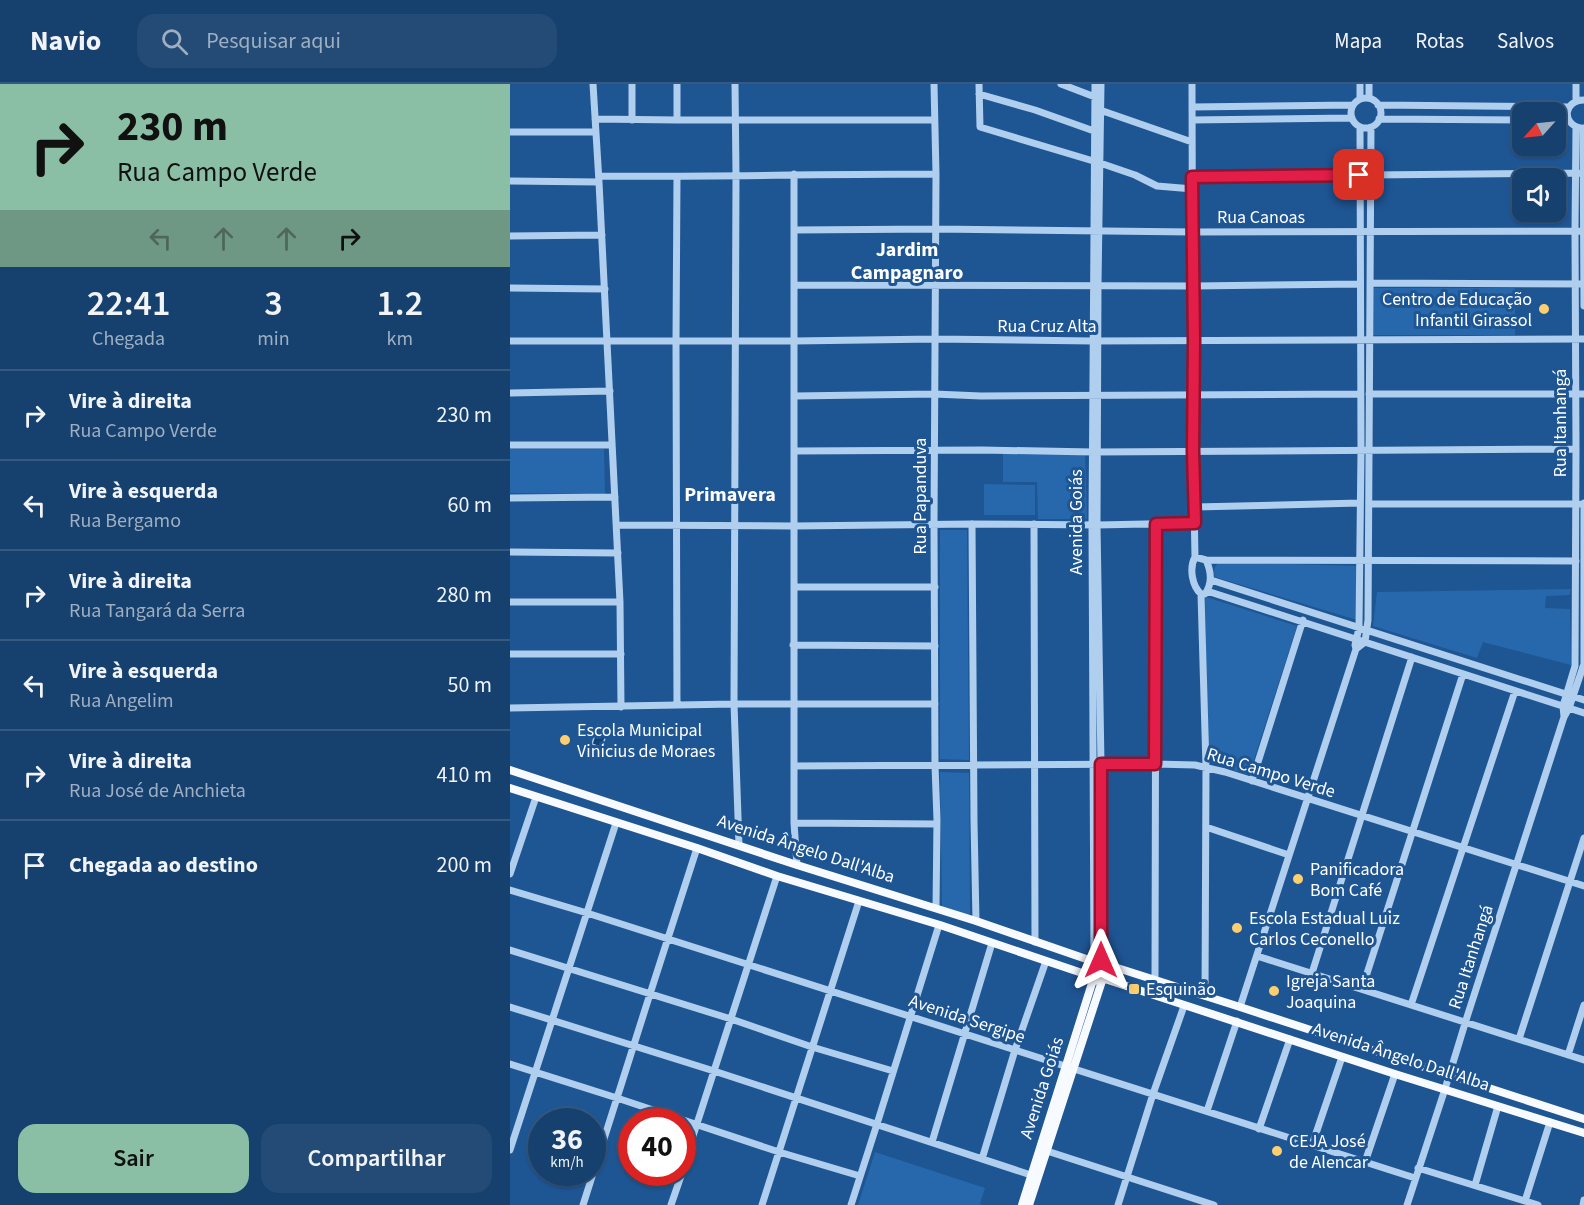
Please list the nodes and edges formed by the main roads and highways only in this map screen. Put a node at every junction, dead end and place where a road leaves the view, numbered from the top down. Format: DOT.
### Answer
graph roads {
  1 [pos="510,770"];
  2 [pos="510,788"];
  3 [pos="683,827"];
  4 [pos="676,842"];
  5 [pos="739,845"];
  6 [pos="733,861"];
  7 [pos="976,921"];
  8 [pos="964,933"];
  9 [pos="1096,960"];
  10 [pos="1108,965"];
  11 [pos="1097,979"];
  12 [pos="1240,1007"];
  13 [pos="1237,1021"];
  14 [pos="1070,1067"];
  15 [pos="1584,1119"];
  16 [pos="1584,1133"];
  17 [pos="1022,1205"];
  18 [pos="1029,1205"];
  1 -- 3 [label="main road, Avenida Ângelo Dall'Alba"];
  2 -- 4 [label="main road, Avenida Ângelo Dall'Alba"];
  3 -- 4 [label="main road"];
  3 -- 5 [label="main road, Avenida Ângelo Dall'Alba"];
  4 -- 6 [label="main road, Avenida Ângelo Dall'Alba"];
  5 -- 6 [label="main road"];
  5 -- 7 [label="main road, Avenida Ângelo Dall'Alba"];
  6 -- 8 [label="main road, Avenida Ângelo Dall'Alba"];
  7 -- 8 [label="main road"];
  7 -- 9 [label="main road, Avenida Ângelo Dall'Alba"];
  8 -- 11 [label="main road, Avenida Ângelo Dall'Alba"];
  9 -- 10 [label="main road, Avenida Ângelo Dall'Alba"];
  9 -- 11 [label="main road"];
  10 -- 11 [label="main road"];
  10 -- 12 [label="main road, Avenida Ângelo Dall'Alba"];
  11 -- 13 [label="main road, Avenida Ângelo Dall'Alba"];
  11 -- 14 [label="main road, Avenida Goiás"];
  12 -- 13 [label="main road"];
  12 -- 15 [label="main road, Avenida Ângelo Dall'Alba"];
  13 -- 16 [label="main road, Avenida Ângelo Dall'Alba"];
  14 -- 17 [label="main road, Avenida Goiás"];
  14 -- 18 [label="main road, Avenida Goiás"];
}
